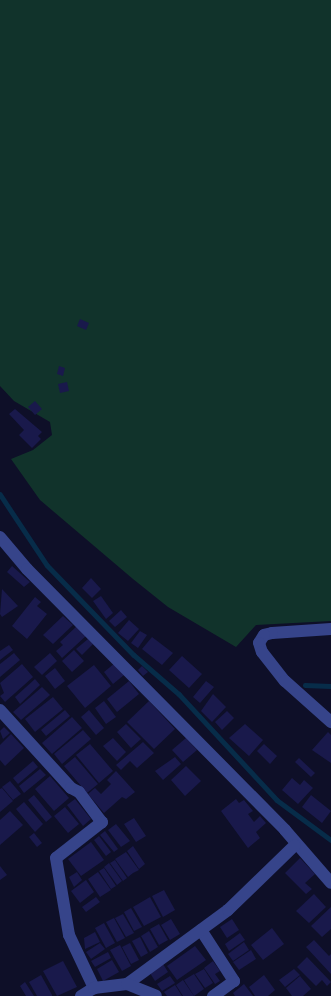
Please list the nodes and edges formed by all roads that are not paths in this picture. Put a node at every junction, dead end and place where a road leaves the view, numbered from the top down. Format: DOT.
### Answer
graph roads {
  1 [pos="0,537"];
  2 [pos="331,630"];
  3 [pos="0,710"];
  4 [pos="331,722"];
  5 [pos="294,845"];
  6 [pos="331,883"];
  7 [pos="201,930"];
  8 [pos="127,984"];
  9 [pos="94,988"];
  10 [pos="81,996"];
  11 [pos="156,996"];
  12 [pos="213,996"];
  1 -- 5 [label="street"];
  2 -- 4 [label="street"];
  3 -- 9 [label="street"];
  5 -- 6 [label="street"];
  5 -- 7 [label="street"];
  7 -- 8 [label="street"];
  7 -- 12 [label="street"];
  8 -- 9 [label="street"];
  8 -- 11 [label="street"];
  9 -- 10 [label="street"];
}
